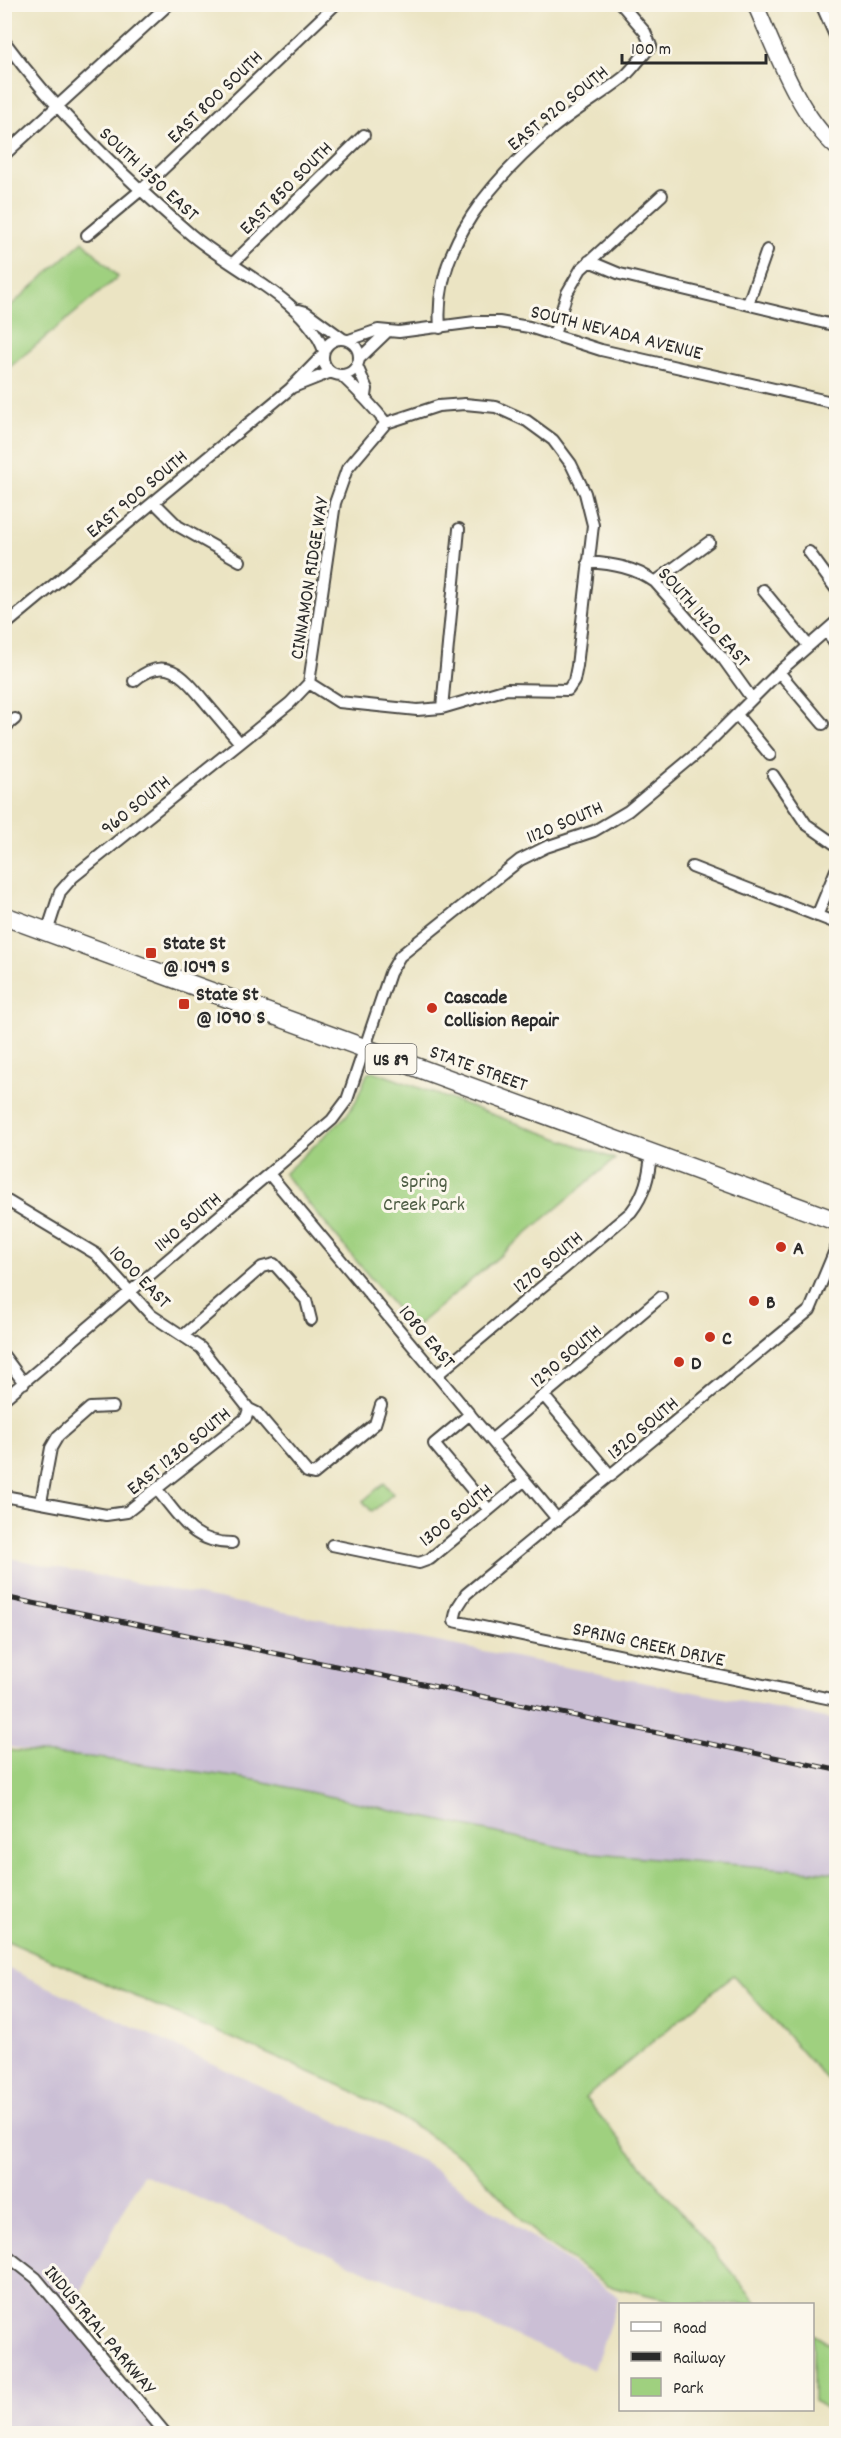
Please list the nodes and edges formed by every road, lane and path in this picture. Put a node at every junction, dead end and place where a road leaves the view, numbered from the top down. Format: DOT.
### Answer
graph roads {
  1 [pos="169,4"];
  2 [pos="336,4"];
  3 [pos="755,4"];
  4 [pos="821,4"];
  5 [pos="622,5"];
  6 [pos="837,38"];
  7 [pos="4,41"];
  8 [pos="56,107"];
  9 [pos="364,135"];
  10 [pos="837,147"];
  11 [pos="4,154"];
  12 [pos="141,190"];
  13 [pos="662,195"];
  14 [pos="87,235"];
  15 [pos="767,250"];
  16 [pos="589,261"];
  17 [pos="232,264"];
  18 [pos="748,304"];
  19 [pos="293,308"];
  20 [pos="837,323"];
  21 [pos="440,328"];
  22 [pos="386,333"];
  23 [pos="554,335"];
  24 [pos="346,340"];
  25 [pos="324,353"];
  26 [pos="358,362"];
  27 [pos="336,374"];
  28 [pos="290,388"];
  29 [pos="366,396"];
  30 [pos="837,403"];
  31 [pos="386,423"];
  32 [pos="154,502"];
  33 [pos="459,529"];
  34 [pos="709,542"];
  35 [pos="809,552"];
  36 [pos="240,561"];
  37 [pos="588,562"];
  38 [pos="655,582"];
  39 [pos="837,589"];
  40 [pos="763,591"];
  41 [pos="837,622"];
  42 [pos="4,626"];
  43 [pos="826,631"];
  44 [pos="837,644"];
  45 [pos="808,645"];
  46 [pos="779,672"];
  47 [pos="134,681"];
  48 [pos="309,683"];
  49 [pos="752,699"];
  50 [pos="442,708"];
  51 [pos="737,715"];
  52 [pos="15,720"];
  53 [pos="823,724"];
  54 [pos="4,728"];
  55 [pos="240,743"];
  56 [pos="770,755"];
  57 [pos="772,775"];
  58 [pos="837,845"];
  59 [pos="692,867"];
  60 [pos="837,870"];
  61 [pos="4,916"];
  62 [pos="817,916"];
  63 [pos="837,923"];
  64 [pos="47,932"];
  65 [pos="364,1049"];
  66 [pos="651,1154"];
  67 [pos="270,1174"];
  68 [pos="4,1199"];
  69 [pos="837,1221"];
  70 [pos="837,1248"];
  71 [pos="130,1293"];
  72 [pos="661,1297"];
  73 [pos="312,1320"];
  74 [pos="184,1335"];
  75 [pos="4,1356"];
  76 [pos="437,1375"];
  77 [pos="24,1383"];
  78 [pos="544,1396"];
  79 [pos="4,1399"];
  80 [pos="381,1406"];
  81 [pos="113,1407"];
  82 [pos="249,1409"];
  83 [pos="470,1414"];
  84 [pos="492,1440"];
  85 [pos="611,1476"];
  86 [pos="525,1480"];
  87 [pos="158,1491"];
  88 [pos="4,1496"];
  89 [pos="41,1502"];
  90 [pos="489,1510"];
  91 [pos="558,1520"];
  92 [pos="232,1543"];
  93 [pos="332,1545"];
  94 [pos="454,1621"];
  95 [pos="837,1700"];
  96 [pos="4,2253"];
  97 [pos="166,2433"];
  1 -- 8 [label="street"];
  2 -- 12 [label="street, EAST 800 SOUTH"];
  3 -- 10 [label="street"];
  4 -- 6 [label="street"];
  5 -- 21 [label="street, EAST 920 SOUTH"];
  7 -- 8 [label="street, SOUTH 1350 EAST"];
  8 -- 11 [label="street"];
  8 -- 12 [label="street, SOUTH 1350 EAST"];
  9 -- 17 [label="street, EAST 850 SOUTH"];
  12 -- 14 [label="street, EAST 800 SOUTH"];
  12 -- 17 [label="street, SOUTH 1350 EAST"];
  13 -- 16 [label="street"];
  15 -- 18 [label="street"];
  16 -- 18 [label="street"];
  16 -- 23 [label="street"];
  17 -- 19 [label="street, SOUTH 1350 EAST"];
  18 -- 20 [label="street"];
  19 -- 24 [label="street, SOUTH 1350 EAST"];
  19 -- 25 [label="street, SOUTH 1350 EAST"];
  21 -- 22 [label="street, SOUTH NEVADA AVENUE"];
  21 -- 23 [label="street, SOUTH NEVADA AVENUE"];
  22 -- 24 [label="street, SOUTH NEVADA AVENUE"];
  22 -- 26 [label="street"];
  23 -- 30 [label="street, SOUTH NEVADA AVENUE"];
  24 -- 25 [label="street"];
  24 -- 26 [label="street"];
  25 -- 27 [label="street"];
  25 -- 28 [label="street, EAST 900 SOUTH"];
  26 -- 27 [label="street"];
  26 -- 29 [label="street"];
  27 -- 28 [label="street, EAST 900 SOUTH"];
  27 -- 29 [label="street"];
  28 -- 32 [label="street, EAST 900 SOUTH"];
  29 -- 31 [label="street"];
  31 -- 37 [label="street"];
  31 -- 48 [label="street, CINNAMON RIDGE WAY"];
  32 -- 36 [label="street"];
  32 -- 42 [label="street, EAST 900 SOUTH"];
  33 -- 50 [label="street"];
  34 -- 38 [label="street"];
  35 -- 39 [label="street"];
  37 -- 38 [label="street, SOUTH 1420 EAST"];
  37 -- 50 [label="street"];
  38 -- 49 [label="street, SOUTH 1420 EAST"];
  40 -- 45 [label="street"];
  41 -- 43 [label="street, 1120 SOUTH"];
  43 -- 44 [label="street"];
  43 -- 45 [label="street, 1120 SOUTH"];
  45 -- 46 [label="street, 1120 SOUTH"];
  46 -- 49 [label="street, 1120 SOUTH"];
  46 -- 53 [label="street"];
  47 -- 55 [label="street"];
  48 -- 50 [label="street"];
  48 -- 55 [label="street, 960 SOUTH"];
  49 -- 51 [label="street, 1120 SOUTH"];
  51 -- 56 [label="street"];
  51 -- 65 [label="street, 1120 SOUTH"];
  52 -- 54 [label="street"];
  55 -- 64 [label="street, 960 SOUTH"];
  57 -- 58 [label="street"];
  59 -- 62 [label="street"];
  60 -- 62 [label="street"];
  61 -- 64 [label="main road, STATE STREET / US 89"];
  62 -- 63 [label="street"];
  64 -- 65 [label="main road, STATE STREET / US 89"];
  65 -- 66 [label="main road, STATE STREET / US 89"];
  65 -- 67 [label="street, 1140 SOUTH"];
  66 -- 69 [label="main road, STATE STREET / US 89"];
  66 -- 76 [label="street, 1270 SOUTH"];
  67 -- 71 [label="street, 1140 SOUTH"];
  67 -- 76 [label="street, 1080 EAST"];
  68 -- 71 [label="street, 1000 EAST"];
  70 -- 85 [label="street, 1320 SOUTH"];
  71 -- 74 [label="street, 1000 EAST"];
  71 -- 77 [label="street, 1140 SOUTH"];
  72 -- 78 [label="street, 1290 SOUTH"];
  73 -- 74 [label="street"];
  74 -- 82 [label="street, 1000 EAST"];
  75 -- 77 [label="street"];
  76 -- 83 [label="street, 1080 EAST"];
  77 -- 79 [label="street, 1140 SOUTH"];
  78 -- 84 [label="street, 1290 SOUTH"];
  78 -- 85 [label="street"];
  80 -- 82 [label="street, 1000 EAST"];
  81 -- 89 [label="street"];
  82 -- 87 [label="street, EAST 1230 SOUTH"];
  83 -- 84 [label="street, 1080 EAST"];
  83 -- 90 [label="street"];
  84 -- 86 [label="street, 1080 EAST"];
  85 -- 91 [label="street, 1320 SOUTH"];
  86 -- 90 [label="street, 1300 SOUTH"];
  86 -- 91 [label="street, 1080 EAST"];
  87 -- 89 [label="street, EAST 1230 SOUTH"];
  87 -- 92 [label="street"];
  88 -- 89 [label="street"];
  90 -- 93 [label="street, 1300 SOUTH"];
  91 -- 94 [label="street, 1320 SOUTH"];
  94 -- 95 [label="street, SPRING CREEK DRIVE"];
  96 -- 97 [label="street, INDUSTRIAL PARKWAY"];
}
